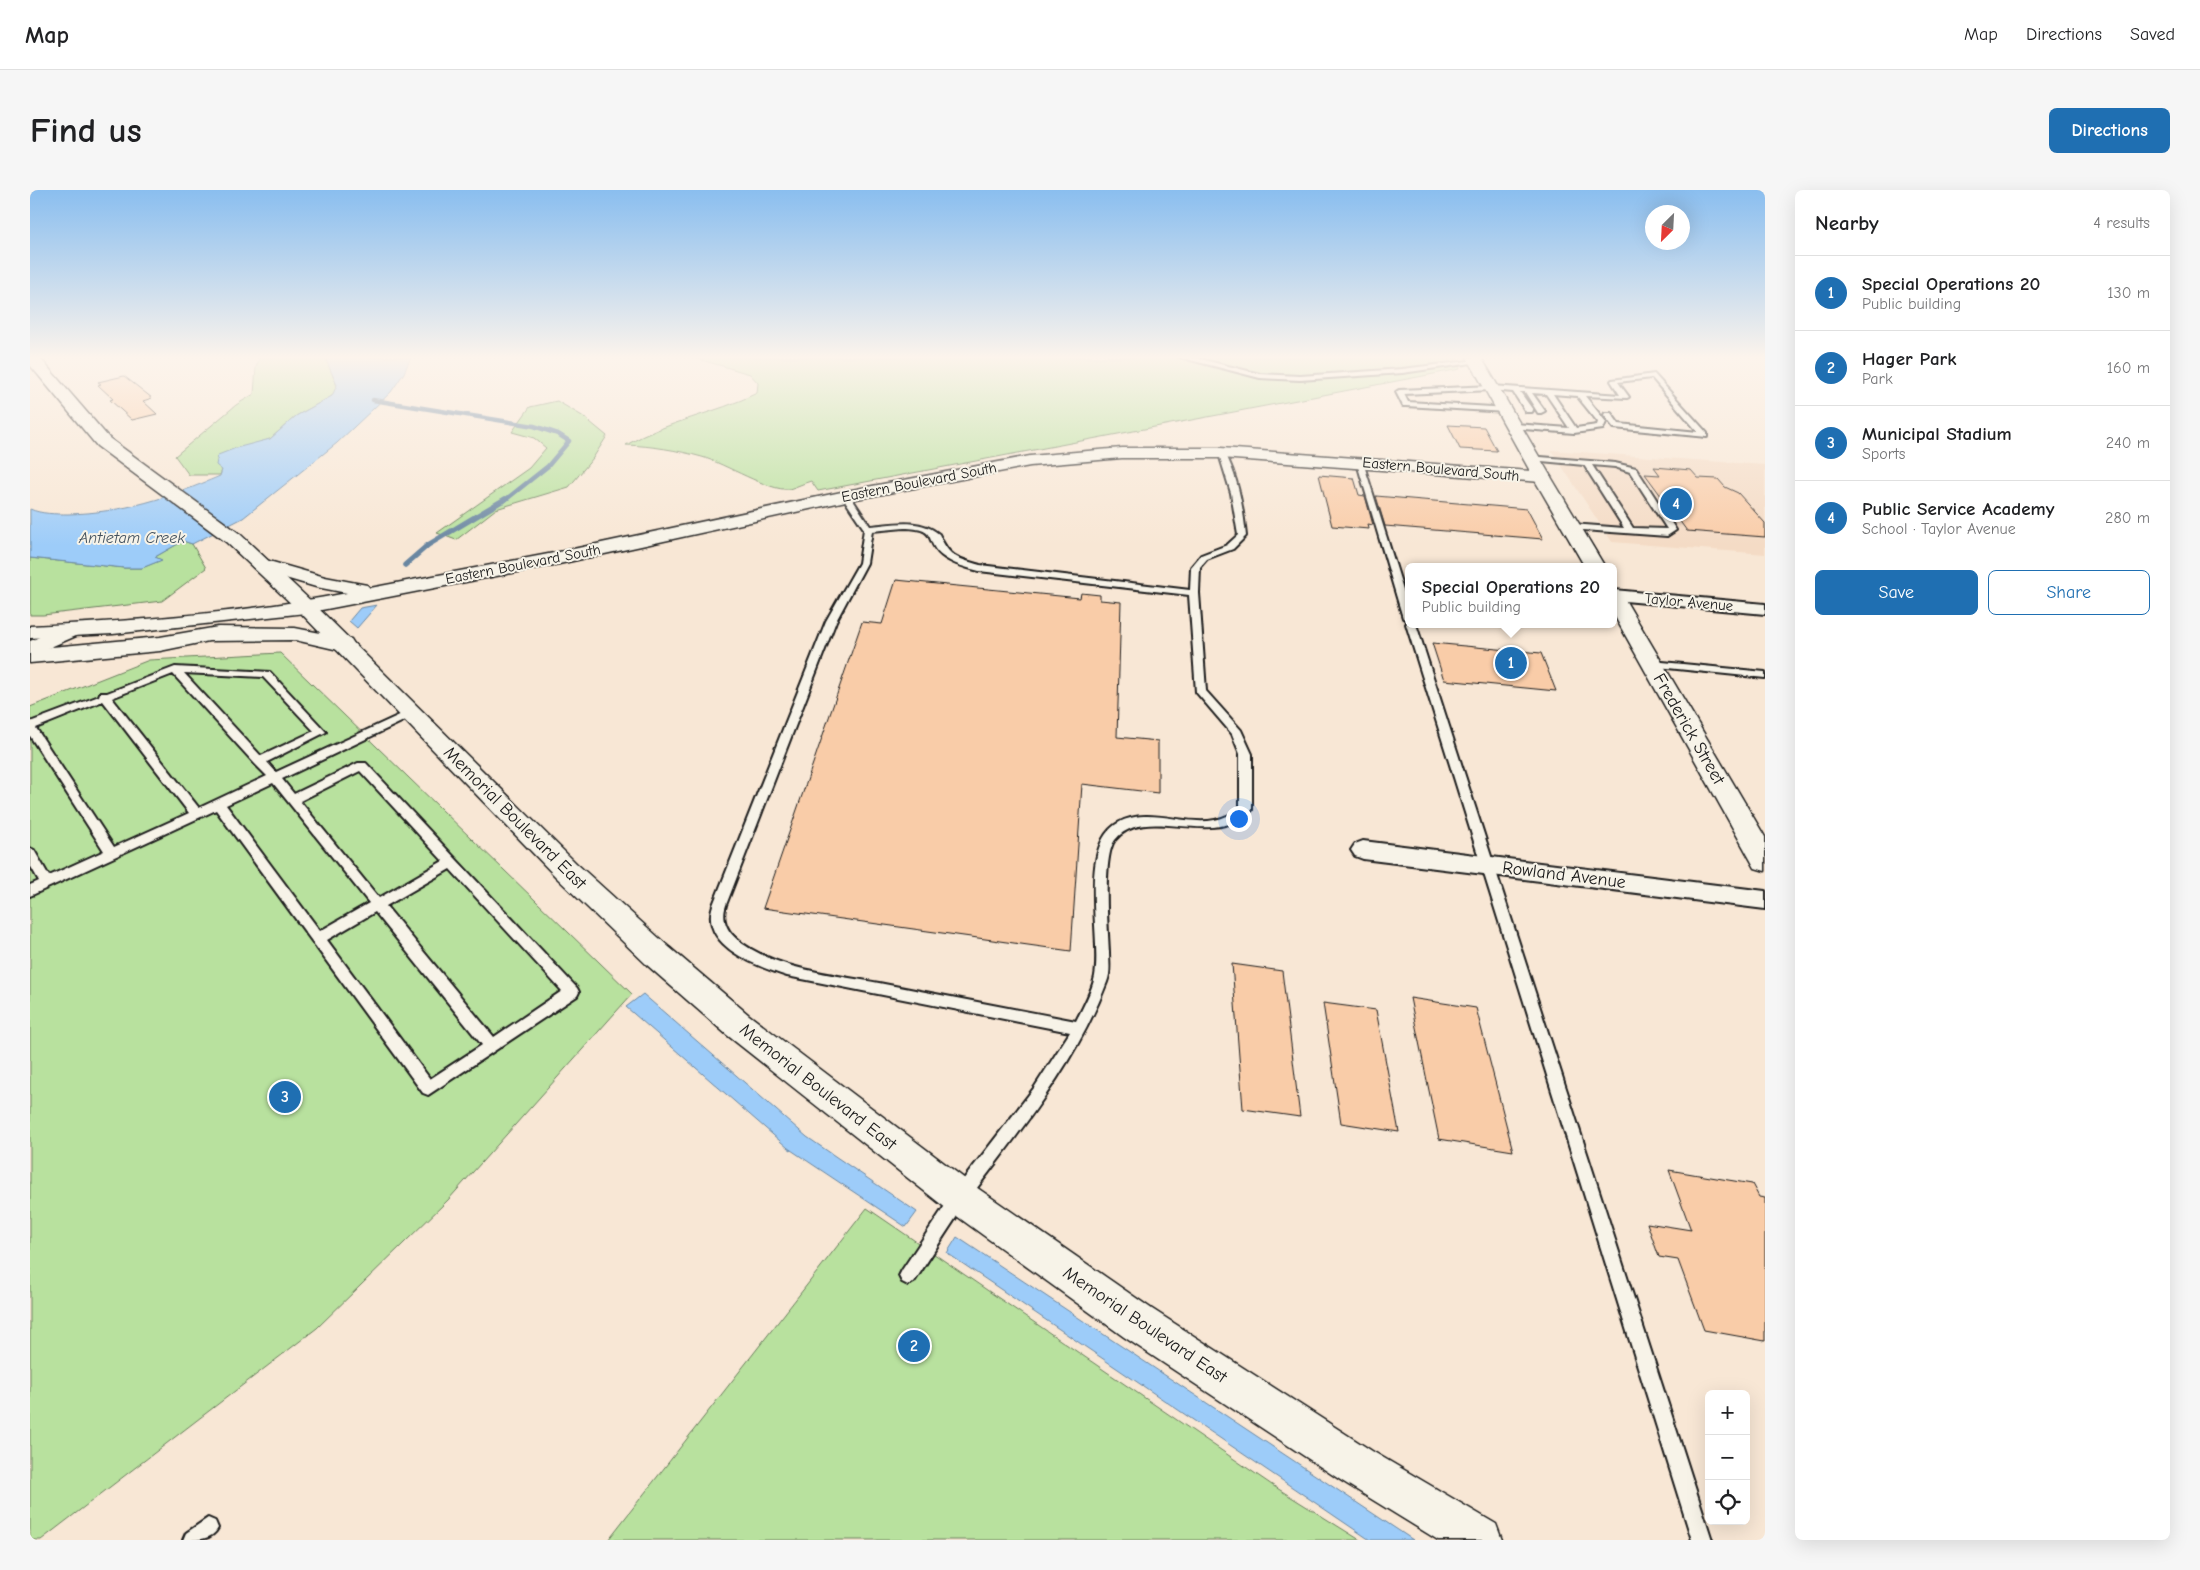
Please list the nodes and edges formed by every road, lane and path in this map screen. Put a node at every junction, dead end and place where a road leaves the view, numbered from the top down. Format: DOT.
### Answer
graph roads {
  1 [pos="83,420"];
  2 [pos="1515,420"];
  3 [pos="1535,420"];
  4 [pos="1547,420"];
  5 [pos="1567,420"];
  6 [pos="1600,420"];
  7 [pos="1613,420"];
  8 [pos="1691,420"];
  9 [pos="1515,426"];
  10 [pos="1540,429"];
  11 [pos="1554,430"];
  12 [pos="1574,431"];
  13 [pos="1221,453"];
  14 [pos="1531,458"];
  15 [pos="1359,462"];
  16 [pos="1587,463"];
  17 [pos="1542,477"];
  18 [pos="846,496"];
  19 [pos="1572,526"];
  20 [pos="868,529"];
  21 [pos="1630,530"];
  22 [pos="1593,563"];
  23 [pos="262,565"];
  24 [pos="386,591"];
  25 [pos="1194,593"];
  26 [pos="1617,596"];
  27 [pos="1617,601"];
  28 [pos="306,606"];
  29 [pos="1405,608"];
  30 [pos="1765,609"];
  31 [pos="1412,628"];
  32 [pos="68,631"];
  33 [pos="30,632"];
  34 [pos="210,635"];
  35 [pos="343,644"];
  36 [pos="30,649"];
  37 [pos="30,656"];
  38 [pos="1652,664"];
  39 [pos="175,670"];
  40 [pos="1765,675"];
  41 [pos="104,695"];
  42 [pos="410,714"];
  43 [pos="30,726"];
  44 [pos="259,761"];
  45 [pos="276,779"];
  46 [pos="292,800"];
  47 [pos="219,805"];
  48 [pos="197,814"];
  49 [pos="1363,850"];
  50 [pos="30,853"];
  51 [pos="111,853"];
  52 [pos="1765,861"];
  53 [pos="451,862"];
  54 [pos="1487,866"];
  55 [pos="46,883"];
  56 [pos="30,891"];
  57 [pos="1765,900"];
  58 [pos="377,904"];
  59 [pos="318,939"];
  60 [pos="1080,1028"];
  61 [pos="492,1046"];
  62 [pos="960,1197"];
  63 [pos="908,1276"];
  64 [pos="1480,1540"];
  65 [pos="1702,1540"];
  1 -- 23 [label="main road, Memorial Boulevard East"];
  2 -- 9 [label="main road"];
  3 -- 10 [label="lane"];
  4 -- 11 [label="lane"];
  5 -- 12 [label="lane"];
  6 -- 12 [label="lane"];
  7 -- 8 [label="lane"];
  9 -- 10 [label="lane"];
  9 -- 14 [label="main road"];
  10 -- 11 [label="lane"];
  11 -- 12 [label="lane"];
  13 -- 15 [label="main road, Eastern Boulevard South"];
  13 -- 18 [label="main road, Eastern Boulevard South"];
  13 -- 25 [label="lane"];
  14 -- 16 [label="lane"];
  14 -- 17 [label="main road"];
  15 -- 17 [label="main road, Eastern Boulevard South"];
  15 -- 29 [label="lane"];
  16 -- 21 [label="lane"];
  16 -- 21 [label="lane"];
  17 -- 19 [label="main road"];
  18 -- 20 [label="lane"];
  18 -- 24 [label="main road, Eastern Boulevard South"];
  19 -- 21 [label="lane"];
  19 -- 22 [label="main road"];
  20 -- 25 [label="lane"];
  20 -- 60 [label="lane"];
  23 -- 24 [label="main road"];
  23 -- 28 [label="main road, Memorial Boulevard East"];
  24 -- 28 [label="main road, Eastern Boulevard South"];
  25 -- 60 [label="lane"];
  26 -- 30 [label="street, Taylor Avenue"];
  27 -- 38 [label="main road, Frederick Street"];
  28 -- 32 [label="main road, Eastern Boulevard South"];
  28 -- 34 [label="main road, Eastern Boulevard South"];
  28 -- 35 [label="main road, Memorial Boulevard East"];
  31 -- 54 [label="lane"];
  32 -- 33 [label="main road, Eastern Boulevard South"];
  32 -- 36 [label="main road"];
  34 -- 35 [label="main road"];
  34 -- 37 [label="main road, Eastern Boulevard South"];
  35 -- 42 [label="main road, Memorial Boulevard East"];
  38 -- 40 [label="lane"];
  38 -- 52 [label="main road, Frederick Street"];
  39 -- 41 [label="lane"];
  39 -- 44 [label="lane"];
  39 -- 44 [label="lane"];
  41 -- 43 [label="lane"];
  41 -- 48 [label="lane"];
  42 -- 45 [label="lane"];
  42 -- 62 [label="main road, Memorial Boulevard East"];
  43 -- 51 [label="lane"];
  44 -- 45 [label="lane"];
  45 -- 46 [label="lane"];
  45 -- 47 [label="lane"];
  46 -- 53 [label="lane"];
  46 -- 58 [label="lane"];
  47 -- 48 [label="lane"];
  47 -- 59 [label="lane"];
  48 -- 51 [label="lane"];
  49 -- 54 [label="street, Rowland Avenue"];
  50 -- 55 [label="lane"];
  51 -- 55 [label="lane"];
  53 -- 58 [label="lane"];
  53 -- 61 [label="lane"];
  54 -- 57 [label="street, Rowland Avenue"];
  54 -- 65 [label="lane"];
  55 -- 56 [label="lane"];
  58 -- 59 [label="lane"];
  58 -- 61 [label="lane"];
  59 -- 61 [label="lane"];
  60 -- 62 [label="lane"];
  62 -- 63 [label="lane"];
  62 -- 64 [label="main road, Memorial Boulevard East"];
}
